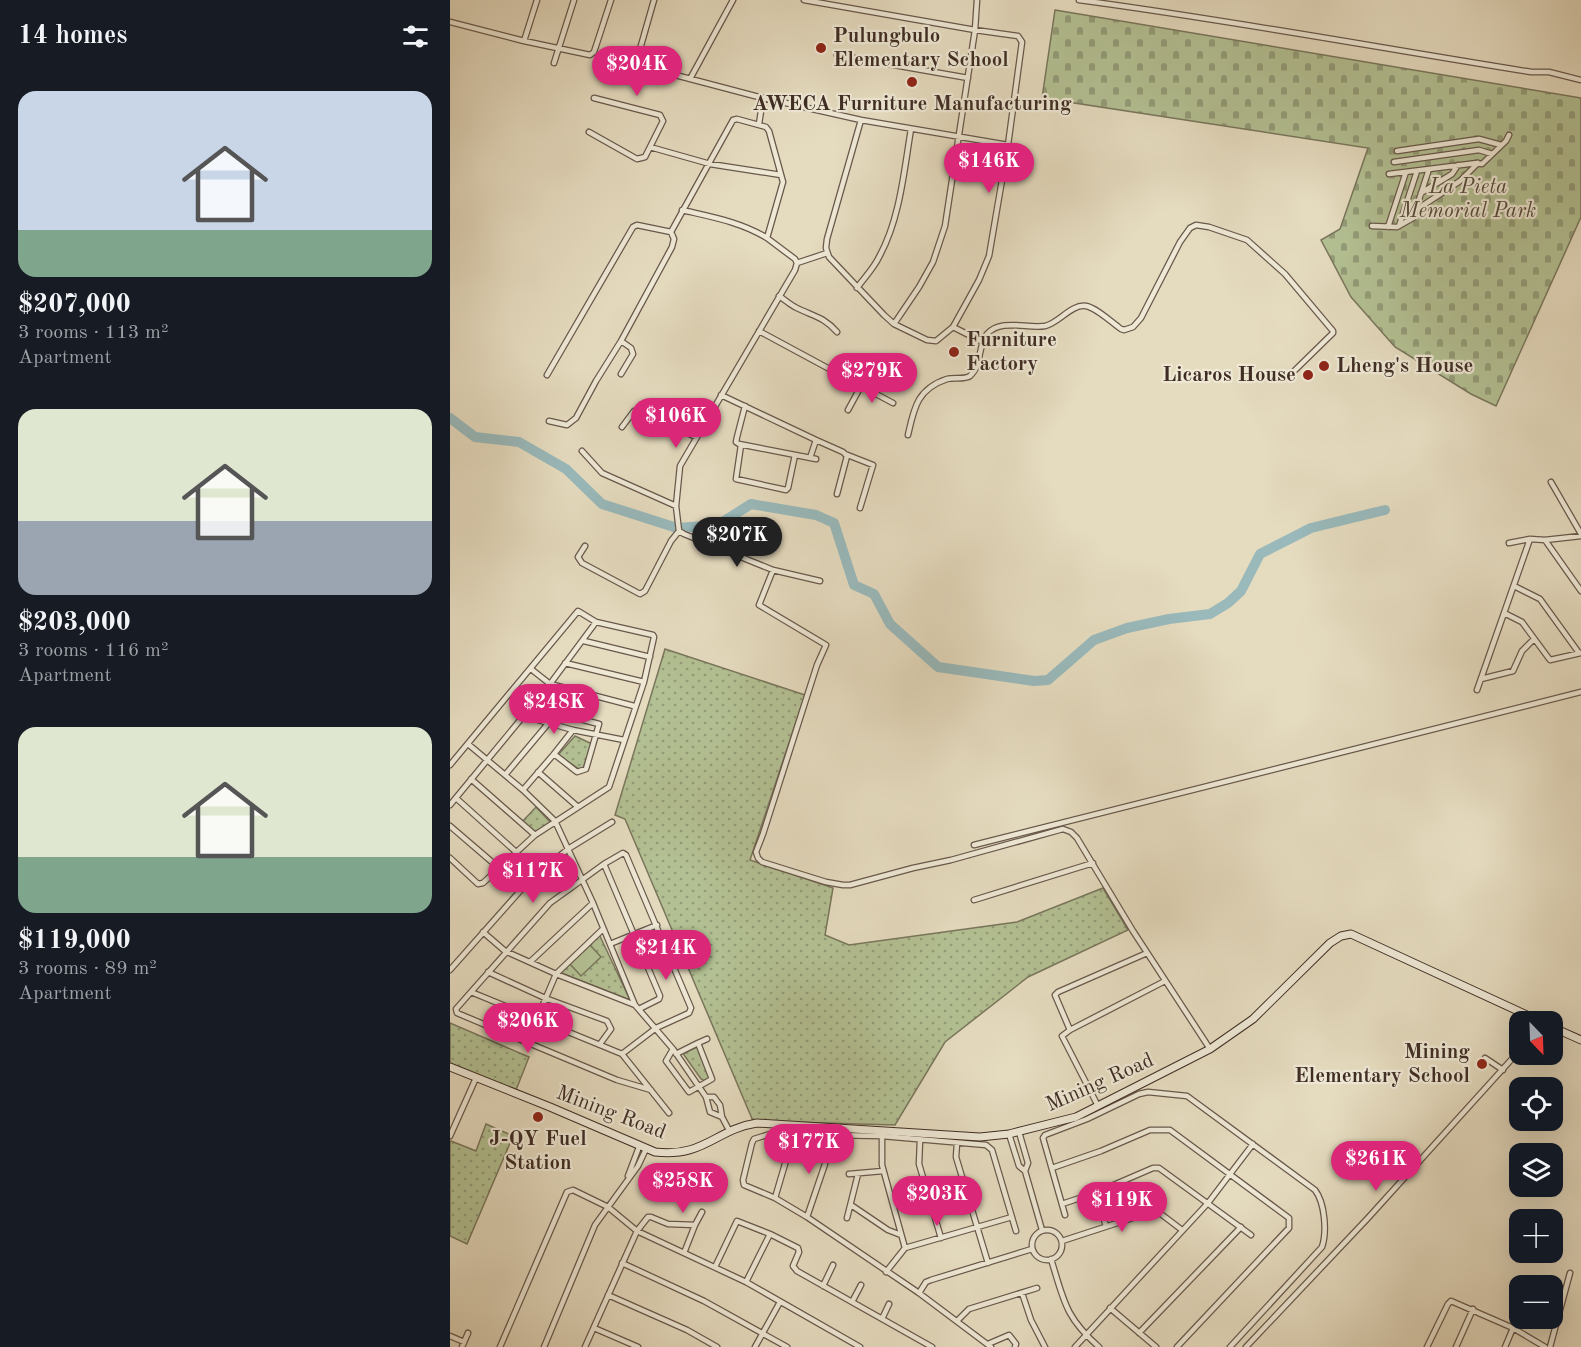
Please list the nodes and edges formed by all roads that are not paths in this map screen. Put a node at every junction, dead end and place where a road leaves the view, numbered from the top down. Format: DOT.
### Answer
graph roads {
  1 [pos="530,0"];
  2 [pos="574,0"];
  3 [pos="611,0"];
  4 [pos="654,0"];
  5 [pos="734,0"];
  6 [pos="804,0"];
  7 [pos="977,0"];
  8 [pos="1079,0"];
  9 [pos="537,1"];
  10 [pos="450,22"];
  11 [pos="975,30"];
  12 [pos="524,42"];
  13 [pos="559,48"];
  14 [pos="837,55"];
  15 [pos="554,63"];
  16 [pos="968,78"];
  17 [pos="690,79"];
  18 [pos="1581,80"];
  19 [pos="594,98"];
  20 [pos="763,98"];
  21 [pos="861,120"];
  22 [pos="759,124"];
  23 [pos="911,129"];
  24 [pos="589,132"];
  25 [pos="1509,135"];
  26 [pos="959,137"];
  27 [pos="1008,145"];
  28 [pos="1501,145"];
  29 [pos="650,147"];
  30 [pos="1397,151"];
  31 [pos="1492,154"];
  32 [pos="1394,162"];
  33 [pos="1478,163"];
  34 [pos="710,165"];
  35 [pos="1458,165"];
  36 [pos="1440,168"];
  37 [pos="1429,169"];
  38 [pos="1417,171"];
  39 [pos="1406,172"];
  40 [pos="1389,174"];
  41 [pos="781,175"];
  42 [pos="1426,178"];
  43 [pos="1421,193"];
  44 [pos="682,210"];
  45 [pos="1415,211"];
  46 [pos="1372,226"];
  47 [pos="1388,226"];
  48 [pos="1399,226"];
  49 [pos="671,232"];
  50 [pos="767,238"];
  51 [pos="827,253"];
  52 [pos="797,263"];
  53 [pos="857,288"];
  54 [pos="779,296"];
  55 [pos="894,324"];
  56 [pos="953,327"];
  57 [pos="759,331"];
  58 [pos="837,332"];
  59 [pos="621,341"];
  60 [pos="983,342"];
  61 [pos="621,374"];
  62 [pos="547,375"];
  63 [pos="1288,377"];
  64 [pos="861,386"];
  65 [pos="720,395"];
  66 [pos="893,403"];
  67 [pos="745,406"];
  68 [pos="848,410"];
  69 [pos="549,421"];
  70 [pos="622,427"];
  71 [pos="908,435"];
  72 [pos="696,437"];
  73 [pos="816,440"];
  74 [pos="741,445"];
  75 [pos="582,451"];
  76 [pos="845,454"];
  77 [pos="795,455"];
  78 [pos="1551,482"];
  79 [pos="837,494"];
  80 [pos="675,506"];
  81 [pos="860,508"];
  82 [pos="679,528"];
  83 [pos="1581,535"];
  84 [pos="1530,539"];
  85 [pos="1545,540"];
  86 [pos="1509,543"];
  87 [pos="585,546"];
  88 [pos="773,570"];
  89 [pos="820,582"];
  90 [pos="1514,586"];
  91 [pos="1581,591"];
  92 [pos="1504,613"];
  93 [pos="596,622"];
  94 [pos="1534,639"];
  95 [pos="584,641"];
  96 [pos="1580,653"];
  97 [pos="650,657"];
  98 [pos="565,663"];
  99 [pos="531,669"];
  100 [pos="1481,679"];
  101 [pos="644,682"];
  102 [pos="550,684"];
  103 [pos="1477,690"];
  104 [pos="1581,692"];
  105 [pos="634,706"];
  106 [pos="524,716"];
  107 [pos="549,723"];
  108 [pos="573,730"];
  109 [pos="597,735"];
  110 [pos="624,740"];
  111 [pos="468,744"];
  112 [pos="554,754"];
  113 [pos="487,761"];
  114 [pos="450,765"];
  115 [pos="538,772"];
  116 [pos="505,775"];
  117 [pos="471,779"];
  118 [pos="523,790"];
  119 [pos="456,798"];
  120 [pos="450,805"];
  121 [pos="578,807"];
  122 [pos="555,821"];
  123 [pos="612,822"];
  124 [pos="1072,822"];
  125 [pos="450,826"];
  126 [pos="1071,832"];
  127 [pos="535,835"];
  128 [pos="974,845"];
  129 [pos="568,849"];
  130 [pos="516,852"];
  131 [pos="450,858"];
  132 [pos="1093,863"];
  133 [pos="604,864"];
  134 [pos="499,868"];
  135 [pos="582,879"];
  136 [pos="974,900"];
  137 [pos="593,903"];
  138 [pos="657,925"];
  139 [pos="603,929"];
  140 [pos="483,932"];
  141 [pos="634,934"];
  142 [pos="610,944"];
  143 [pos="505,951"];
  144 [pos="1147,953"];
  145 [pos="530,962"];
  146 [pos="450,970"];
  147 [pos="488,972"];
  148 [pos="555,974"];
  149 [pos="1165,981"];
  150 [pos="471,992"];
  151 [pos="545,998"];
  152 [pos="637,1007"];
  153 [pos="1518,1011"];
  154 [pos="536,1019"];
  155 [pos="656,1028"];
  156 [pos="1070,1030"];
  157 [pos="1563,1032"];
  158 [pos="707,1039"];
  159 [pos="1581,1040"];
  160 [pos="527,1042"];
  161 [pos="698,1043"];
  162 [pos="600,1044"];
  163 [pos="1210,1049"];
  164 [pos="675,1052"];
  165 [pos="622,1054"];
  166 [pos="1485,1058"];
  167 [pos="1509,1063"];
  168 [pos="451,1069"];
  169 [pos="1503,1070"];
  170 [pos="476,1078"];
  171 [pos="699,1088"];
  172 [pos="651,1090"];
  173 [pos="706,1097"];
  174 [pos="1098,1106"];
  175 [pos="669,1113"];
  176 [pos="722,1117"];
  177 [pos="730,1132"];
  178 [pos="1019,1132"];
  179 [pos="792,1134"];
  180 [pos="1009,1134"];
  181 [pos="827,1135"];
  182 [pos="450,1136"];
  183 [pos="882,1136"];
  184 [pos="920,1140"];
  185 [pos="957,1143"];
  186 [pos="1253,1144"];
  187 [pos="1023,1147"];
  188 [pos="642,1148"];
  189 [pos="1014,1150"];
  190 [pos="1052,1168"];
  191 [pos="883,1171"];
  192 [pos="1025,1171"];
  193 [pos="849,1174"];
  194 [pos="858,1174"];
  195 [pos="1231,1174"];
  196 [pos="1095,1193"];
  197 [pos="775,1198"];
  198 [pos="1208,1203"];
  199 [pos="1062,1204"];
  200 [pos="851,1205"];
  201 [pos="608,1207"];
  202 [pos="702,1212"];
  203 [pos="1065,1215"];
  204 [pos="807,1217"];
  205 [pos="1012,1217"];
  206 [pos="847,1218"];
  207 [pos="695,1225"];
  208 [pos="1106,1226"];
  209 [pos="977,1227"];
  210 [pos="1240,1227"];
  211 [pos="1042,1230"];
  212 [pos="1182,1230"];
  213 [pos="637,1231"];
  214 [pos="1016,1231"];
  215 [pos="770,1234"];
  216 [pos="901,1235"];
  217 [pos="1251,1235"];
  218 [pos="941,1238"];
  219 [pos="1062,1241"];
  220 [pos="905,1248"];
  221 [pos="1032,1249"];
  222 [pos="684,1253"];
  223 [pos="1052,1259"];
  224 [pos="622,1263"];
  225 [pos="988,1263"];
  226 [pos="833,1264"];
  227 [pos="715,1267"];
  228 [pos="886,1272"];
  229 [pos="1570,1273"];
  230 [pos="746,1282"];
  231 [pos="861,1285"];
  232 [pos="822,1286"];
  233 [pos="1037,1288"];
  234 [pos="919,1293"];
  235 [pos="1022,1293"];
  236 [pos="608,1295"];
  237 [pos="780,1302"];
  238 [pos="852,1302"];
  239 [pos="889,1304"];
  240 [pos="1110,1308"];
  241 [pos="1473,1309"];
  242 [pos="882,1319"];
  243 [pos="957,1321"];
  244 [pos="1509,1326"];
  245 [pos="594,1328"];
  246 [pos="1514,1329"];
  247 [pos="1516,1329"];
  248 [pos="468,1333"];
  249 [pos="1139,1333"];
  250 [pos="762,1334"];
  251 [pos="1086,1335"];
  252 [pos="450,1336"];
  253 [pos="463,1344"];
  254 [pos="990,1346"];
  255 [pos="500,1347"];
  256 [pos="544,1347"];
  257 [pos="585,1347"];
  258 [pos="638,1347"];
  259 [pos="717,1347"];
  260 [pos="755,1347"];
  261 [pos="787,1347"];
  262 [pos="860,1347"];
  263 [pos="932,1347"];
  264 [pos="1015,1347"];
  265 [pos="1045,1347"];
  266 [pos="1075,1347"];
  267 [pos="1099,1347"];
  268 [pos="1156,1347"];
  269 [pos="1177,1347"];
  270 [pos="1230,1347"];
  271 [pos="1246,1347"];
  272 [pos="1427,1347"];
  273 [pos="1456,1347"];
  274 [pos="1505,1347"];
  275 [pos="1545,1347"];
  276 [pos="1550,1347"];
  1 -- 9 [label="street"];
  2 -- 13 [label="street"];
  3 -- 13 [label="street"];
  4 -- 17 [label="street"];
  5 -- 17 [label="street"];
  6 -- 11 [label="street"];
  7 -- 11 [label="street"];
  8 -- 18 [label="street"];
  9 -- 12 [label="street"];
  10 -- 12 [label="street"];
  11 -- 16 [label="street"];
  11 -- 27 [label="street"];
  12 -- 13 [label="street"];
  13 -- 15 [label="street"];
  14 -- 16 [label="street"];
  16 -- 26 [label="street"];
  17 -- 20 [label="street"];
  19 -- 29 [label="street"];
  20 -- 21 [label="street"];
  20 -- 22 [label="street"];
  21 -- 23 [label="street"];
  21 -- 51 [label="street"];
  22 -- 34 [label="street"];
  22 -- 41 [label="street"];
  23 -- 26 [label="street"];
  23 -- 53 [label="street"];
  24 -- 29 [label="street"];
  25 -- 28 [label="street"];
  26 -- 27 [label="street"];
  26 -- 55 [label="street"];
  27 -- 56 [label="street"];
  28 -- 30 [label="street"];
  28 -- 31 [label="street"];
  29 -- 34 [label="street"];
  31 -- 32 [label="street"];
  31 -- 33 [label="street"];
  33 -- 35 [label="street"];
  33 -- 45 [label="street"];
  34 -- 41 [label="street"];
  34 -- 44 [label="street"];
  35 -- 36 [label="street"];
  35 -- 43 [label="street"];
  36 -- 37 [label="street"];
  36 -- 42 [label="street"];
  37 -- 38 [label="street"];
  37 -- 42 [label="street"];
  38 -- 39 [label="street"];
  38 -- 48 [label="street"];
  39 -- 40 [label="street"];
  39 -- 47 [label="street"];
  41 -- 50 [label="street"];
  42 -- 43 [label="street"];
  43 -- 45 [label="street"];
  44 -- 49 [label="street"];
  44 -- 50 [label="street"];
  45 -- 48 [label="street"];
  46 -- 47 [label="street"];
  47 -- 48 [label="street"];
  49 -- 59 [label="street"];
  49 -- 62 [label="street"];
  50 -- 52 [label="street"];
  51 -- 52 [label="street"];
  51 -- 53 [label="street"];
  52 -- 54 [label="street"];
  53 -- 55 [label="street"];
  54 -- 57 [label="street"];
  54 -- 58 [label="street"];
  55 -- 56 [label="street"];
  56 -- 60 [label="street"];
  57 -- 64 [label="street"];
  57 -- 65 [label="street"];
  59 -- 61 [label="street"];
  59 -- 69 [label="street"];
  60 -- 63 [label="street"];
  60 -- 71 [label="street"];
  64 -- 66 [label="street"];
  64 -- 68 [label="street"];
  65 -- 67 [label="street"];
  65 -- 72 [label="street"];
  67 -- 73 [label="street"];
  67 -- 74 [label="street"];
  70 -- 72 [label="street"];
  72 -- 80 [label="street"];
  73 -- 76 [label="street"];
  73 -- 77 [label="street"];
  74 -- 77 [label="street"];
  74 -- 77 [label="street"];
  75 -- 80 [label="street"];
  76 -- 79 [label="street"];
  76 -- 81 [label="street"];
  78 -- 83 [label="street"];
  80 -- 82 [label="street"];
  82 -- 87 [label="street"];
  82 -- 88 [label="street"];
  83 -- 85 [label="street"];
  84 -- 85 [label="street"];
  84 -- 86 [label="street"];
  84 -- 90 [label="street"];
  85 -- 91 [label="street"];
  88 -- 89 [label="street"];
  88 -- 126 [label="street"];
  90 -- 92 [label="street"];
  90 -- 96 [label="street"];
  92 -- 94 [label="street"];
  92 -- 100 [label="street"];
  93 -- 95 [label="street"];
  93 -- 97 [label="street"];
  93 -- 99 [label="street"];
  94 -- 96 [label="street"];
  94 -- 100 [label="street"];
  95 -- 97 [label="street"];
  95 -- 98 [label="street"];
  97 -- 101 [label="street"];
  98 -- 101 [label="street"];
  98 -- 102 [label="street"];
  99 -- 102 [label="street"];
  99 -- 111 [label="street"];
  100 -- 103 [label="street"];
  101 -- 105 [label="street"];
  102 -- 105 [label="street"];
  102 -- 106 [label="street"];
  104 -- 124 [label="street"];
  105 -- 110 [label="street"];
  106 -- 107 [label="street"];
  106 -- 113 [label="street"];
  107 -- 108 [label="street"];
  107 -- 109 [label="street"];
  107 -- 116 [label="street"];
  108 -- 109 [label="street"];
  108 -- 112 [label="street"];
  109 -- 110 [label="street"];
  109 -- 112 [label="street"];
  110 -- 121 [label="street"];
  111 -- 113 [label="street"];
  111 -- 114 [label="street"];
  112 -- 115 [label="street"];
  113 -- 116 [label="street"];
  113 -- 117 [label="street"];
  115 -- 118 [label="street"];
  115 -- 121 [label="street"];
  116 -- 118 [label="street"];
  117 -- 119 [label="street"];
  117 -- 127 [label="street"];
  118 -- 122 [label="street"];
  119 -- 120 [label="street"];
  119 -- 130 [label="street"];
  121 -- 122 [label="street"];
  122 -- 127 [label="street"];
  122 -- 129 [label="street"];
  123 -- 129 [label="street"];
  124 -- 126 [label="street"];
  124 -- 128 [label="street"];
  125 -- 134 [label="street"];
  126 -- 132 [label="street"];
  127 -- 130 [label="street"];
  129 -- 135 [label="street"];
  129 -- 140 [label="street"];
  130 -- 134 [label="street"];
  131 -- 134 [label="street"];
  132 -- 136 [label="street"];
  132 -- 144 [label="street"];
  133 -- 135 [label="street"];
  133 -- 138 [label="street"];
  133 -- 141 [label="street"];
  135 -- 137 [label="street"];
  135 -- 143 [label="street"];
  137 -- 139 [label="street"];
  137 -- 145 [label="street"];
  138 -- 141 [label="street"];
  138 -- 155 [label="street"];
  139 -- 142 [label="street"];
  139 -- 148 [label="street"];
  140 -- 143 [label="street"];
  140 -- 146 [label="street"];
  141 -- 142 [label="street"];
  141 -- 152 [label="street"];
  142 -- 152 [label="street"];
  143 -- 145 [label="street"];
  143 -- 147 [label="street"];
  144 -- 149 [label="street"];
  144 -- 156 [label="street"];
  145 -- 148 [label="street"];
  147 -- 150 [label="street"];
  147 -- 151 [label="street"];
  148 -- 151 [label="street"];
  148 -- 152 [label="street"];
  149 -- 156 [label="street"];
  149 -- 163 [label="street"];
  150 -- 154 [label="street"];
  150 -- 160 [label="street"];
  151 -- 154 [label="street"];
  151 -- 162 [label="street"];
  152 -- 155 [label="street"];
  153 -- 163 [label="street, Mining Road"];
  154 -- 160 [label="street"];
  154 -- 162 [label="street"];
  155 -- 164 [label="street"];
  155 -- 165 [label="street"];
  156 -- 174 [label="street"];
  157 -- 159 [label="street"];
  158 -- 161 [label="street"];
  160 -- 172 [label="street"];
  161 -- 164 [label="street"];
  161 -- 171 [label="street"];
  162 -- 165 [label="street"];
  163 -- 174 [label="street, Mining Road"];
  164 -- 171 [label="street"];
  164 -- 171 [label="street"];
  165 -- 172 [label="street"];
  166 -- 169 [label="street"];
  167 -- 169 [label="street"];
  168 -- 170 [label="street, Mining Road"];
  169 -- 271 [label="street"];
  170 -- 182 [label="street"];
  170 -- 188 [label="street, Mining Road"];
  171 -- 173 [label="street"];
  172 -- 175 [label="street"];
  173 -- 176 [label="street"];
  173 -- 176 [label="street"];
  174 -- 178 [label="street, Mining Road"];
  176 -- 177 [label="street"];
  177 -- 180 [label="street, Mining Road"];
  177 -- 188 [label="street, Mining Road"];
  178 -- 180 [label="street, Mining Road"];
  178 -- 187 [label="street"];
  179 -- 181 [label="street"];
  179 -- 197 [label="street"];
  179 -- 197 [label="street"];
  180 -- 189 [label="street"];
  181 -- 183 [label="street"];
  181 -- 204 [label="street"];
  183 -- 184 [label="street"];
  183 -- 191 [label="street"];
  184 -- 185 [label="street"];
  184 -- 218 [label="street"];
  185 -- 205 [label="street"];
  185 -- 209 [label="street"];
  186 -- 190 [label="street"];
  186 -- 195 [label="street"];
  186 -- 270 [label="street"];
  187 -- 189 [label="street"];
  187 -- 192 [label="street"];
  188 -- 201 [label="street"];
  189 -- 192 [label="street"];
  190 -- 195 [label="street"];
  190 -- 199 [label="street"];
  191 -- 194 [label="street"];
  191 -- 216 [label="street"];
  192 -- 211 [label="street"];
  193 -- 194 [label="street"];
  194 -- 200 [label="street"];
  195 -- 198 [label="street"];
  195 -- 269 [label="street"];
  196 -- 198 [label="street"];
  196 -- 199 [label="street"];
  196 -- 208 [label="street"];
  197 -- 204 [label="street"];
  198 -- 210 [label="street"];
  198 -- 212 [label="street"];
  199 -- 203 [label="street"];
  200 -- 206 [label="street"];
  200 -- 216 [label="street"];
  201 -- 213 [label="street"];
  201 -- 255 [label="street"];
  201 -- 256 [label="street"];
  202 -- 207 [label="street"];
  204 -- 228 [label="street"];
  205 -- 209 [label="street"];
  205 -- 214 [label="street"];
  207 -- 213 [label="street"];
  207 -- 222 [label="street"];
  208 -- 212 [label="street"];
  208 -- 219 [label="street"];
  209 -- 218 [label="street"];
  209 -- 225 [label="street"];
  210 -- 217 [label="street"];
  210 -- 249 [label="street"];
  211 -- 219 [label="street"];
  211 -- 221 [label="street"];
  212 -- 240 [label="street"];
  213 -- 222 [label="street"];
  213 -- 224 [label="street"];
  215 -- 227 [label="street"];
  215 -- 230 [label="street"];
  215 -- 232 [label="street"];
  216 -- 220 [label="street"];
  218 -- 220 [label="street"];
  219 -- 223 [label="street"];
  220 -- 228 [label="street"];
  221 -- 223 [label="street"];
  221 -- 225 [label="street"];
  222 -- 227 [label="street"];
  223 -- 251 [label="street"];
  224 -- 236 [label="street"];
  224 -- 250 [label="street"];
  225 -- 234 [label="street"];
  226 -- 232 [label="street"];
  227 -- 230 [label="street"];
  228 -- 234 [label="street"];
  229 -- 276 [label="street"];
  230 -- 237 [label="street"];
  231 -- 238 [label="street"];
  232 -- 238 [label="street"];
  233 -- 235 [label="street"];
  234 -- 243 [label="street"];
  235 -- 243 [label="street"];
  235 -- 265 [label="street"];
  236 -- 245 [label="street"];
  236 -- 259 [label="street"];
  237 -- 250 [label="street"];
  237 -- 262 [label="street"];
  238 -- 242 [label="street"];
  239 -- 242 [label="street"];
  240 -- 249 [label="street"];
  240 -- 251 [label="street"];
  241 -- 244 [label="street"];
  241 -- 272 [label="street"];
  241 -- 273 [label="street"];
  242 -- 263 [label="street"];
  243 -- 254 [label="street"];
  245 -- 257 [label="street"];
  245 -- 258 [label="street"];
  246 -- 274 [label="street"];
  247 -- 275 [label="street"];
  248 -- 253 [label="street"];
  249 -- 268 [label="street"];
  250 -- 260 [label="street"];
  250 -- 261 [label="street"];
  251 -- 266 [label="street"];
  251 -- 267 [label="street"];
  252 -- 253 [label="street"];
  254 -- 264 [label="street"];
}
